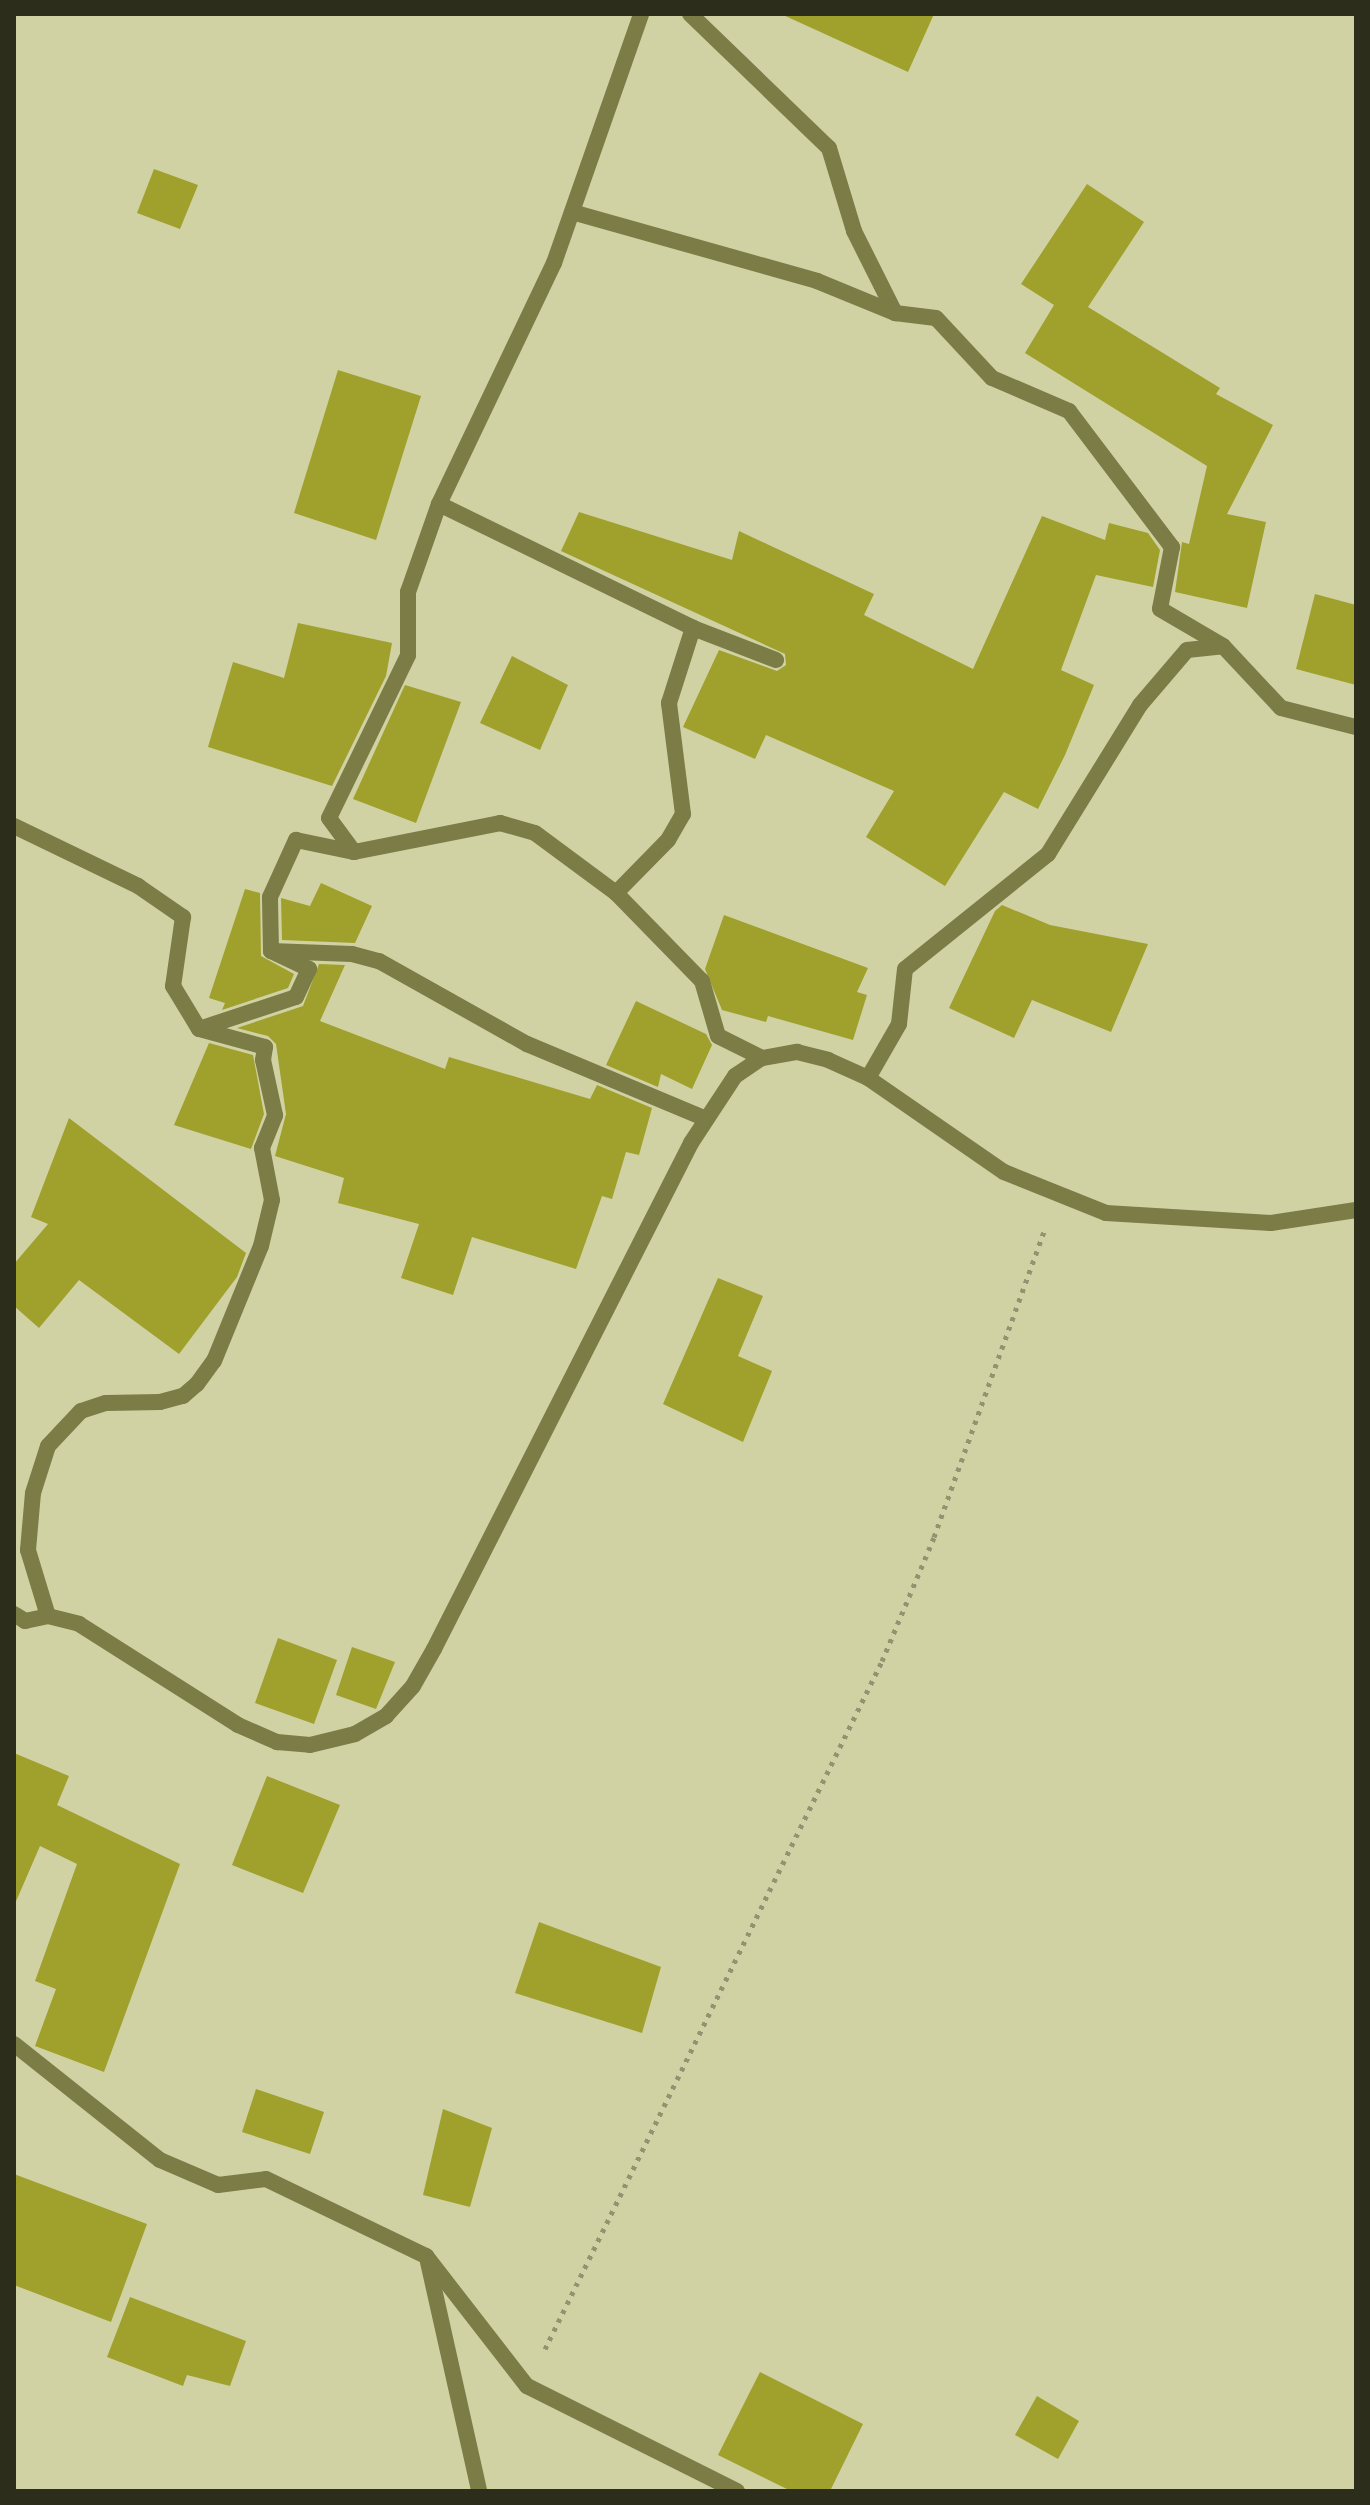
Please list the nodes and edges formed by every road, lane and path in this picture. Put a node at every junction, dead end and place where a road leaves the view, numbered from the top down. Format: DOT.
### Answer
graph roads {
  1 [pos="641,14"];
  2 [pos="690,14"];
  3 [pos="572,212"];
  4 [pos="895,313"];
  5 [pos="439,504"];
  6 [pos="693,628"];
  7 [pos="1223,646"];
  8 [pos="776,660"];
  9 [pos="1356,727"];
  10 [pos="14,826"];
  11 [pos="354,852"];
  12 [pos="616,893"];
  13 [pos="271,951"];
  14 [pos="199,1029"];
  15 [pos="762,1058"];
  16 [pos="868,1078"];
  17 [pos="706,1119"];
  18 [pos="1057,1197"];
  19 [pos="1356,1210"];
  20 [pos="14,1614"];
  21 [pos="48,1616"];
  22 [pos="14,2044"];
  23 [pos="426,2256"];
  24 [pos="527,2386"];
  25 [pos="479,2491"];
  26 [pos="737,2491"];
  1 -- 3 [label="street"];
  2 -- 4 [label="street"];
  3 -- 4 [label="street"];
  3 -- 5 [label="street"];
  4 -- 7 [label="street"];
  5 -- 6 [label="street"];
  5 -- 11 [label="street"];
  6 -- 8 [label="street"];
  6 -- 12 [label="street"];
  7 -- 9 [label="street"];
  7 -- 16 [label="street"];
  10 -- 14 [label="street"];
  11 -- 12 [label="street"];
  11 -- 13 [label="street"];
  12 -- 15 [label="street"];
  13 -- 14 [label="street"];
  13 -- 17 [label="street"];
  14 -- 21 [label="street"];
  15 -- 16 [label="street"];
  15 -- 17 [label="street"];
  16 -- 18 [label="street"];
  17 -- 21 [label="street"];
  18 -- 19 [label="street"];
  18 -- 24 [label="path"];
  20 -- 21 [label="street"];
  22 -- 23 [label="street"];
  23 -- 24 [label="street"];
  23 -- 25 [label="street"];
  24 -- 26 [label="street"];
}
